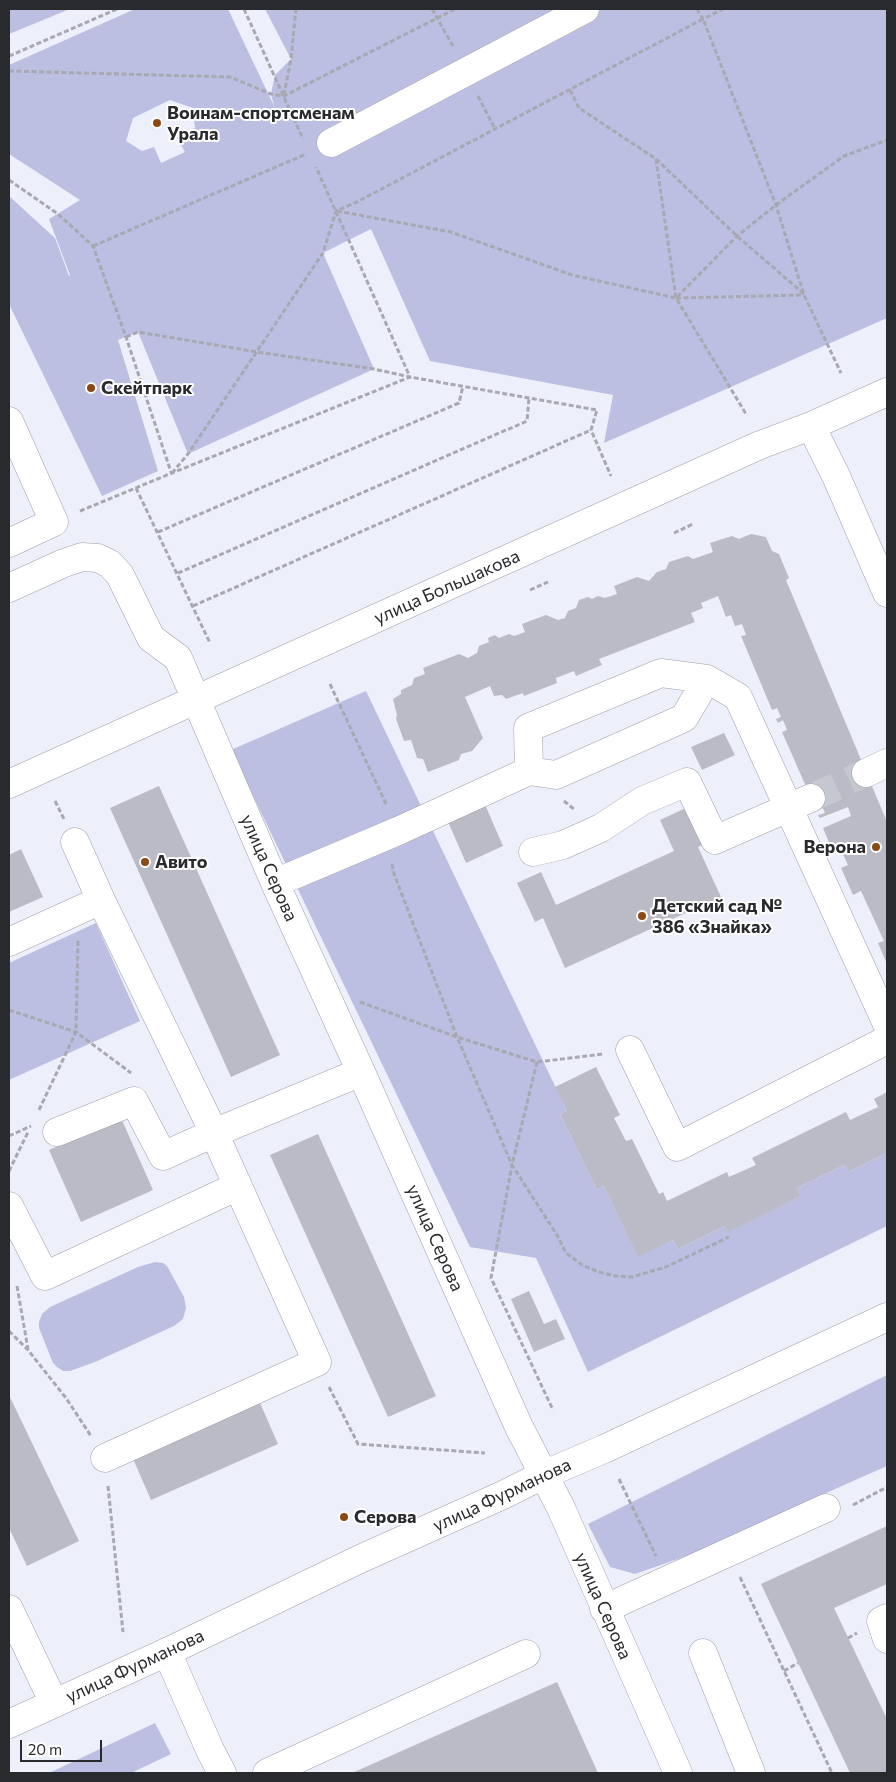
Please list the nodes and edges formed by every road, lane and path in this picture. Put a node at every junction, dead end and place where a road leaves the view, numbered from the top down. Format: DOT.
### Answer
graph roads {
  1 [pos="117,9"];
  2 [pos="244,9"];
  3 [pos="296,9"];
  4 [pos="432,9"];
  5 [pos="455,9"];
  6 [pos="585,9"];
  7 [pos="697,9"];
  8 [pos="723,9"];
  9 [pos="437,18"];
  10 [pos="703,20"];
  11 [pos="9,56"];
  12 [pos="9,71"];
  13 [pos="570,90"];
  14 [pos="284,96"];
  15 [pos="887,140"];
  16 [pos="315,150"];
  17 [pos="656,159"];
  18 [pos="9,180"];
  19 [pos="776,205"];
  20 [pos="336,211"];
  21 [pos="737,236"];
  22 [pos="93,246"];
  23 [pos="804,295"];
  24 [pos="676,298"];
  25 [pos="126,337"];
  26 [pos="257,352"];
  27 [pos="841,373"];
  28 [pos="410,377"];
  29 [pos="463,386"];
  30 [pos="887,392"];
  31 [pos="529,398"];
  32 [pos="746,414"];
  33 [pos="9,421"];
  34 [pos="811,426"];
  35 [pos="590,430"];
  36 [pos="172,473"];
  37 [pos="611,476"];
  38 [pos="136,488"];
  39 [pos="54,522"];
  40 [pos="693,524"];
  41 [pos="158,532"];
  42 [pos="674,532"];
  43 [pos="9,543"];
  44 [pos="178,573"];
  45 [pos="548,582"];
  46 [pos="9,588"];
  47 [pos="530,590"];
  48 [pos="887,593"];
  49 [pos="193,606"];
  50 [pos="210,643"];
  51 [pos="707,679"];
  52 [pos="330,684"];
  53 [pos="196,701"];
  54 [pos="529,771"];
  55 [pos="556,774"];
  56 [pos="9,784"];
  57 [pos="55,801"];
  58 [pos="799,803"];
  59 [pos="601,828"];
  60 [pos="398,831"];
  61 [pos="75,842"];
  62 [pos="533,852"];
  63 [pos="275,883"];
  64 [pos="90,905"];
  65 [pos="9,942"];
  66 [pos="324,989"];
  67 [pos="9,1010"];
  68 [pos="887,1024"];
  69 [pos="76,1032"];
  70 [pos="457,1037"];
  71 [pos="887,1040"];
  72 [pos="630,1050"];
  73 [pos="537,1062"];
  74 [pos="361,1072"];
  75 [pos="137,1077"];
  76 [pos="31,1126"];
  77 [pos="57,1132"];
  78 [pos="214,1133"];
  79 [pos="9,1136"];
  80 [pos="512,1164"];
  81 [pos="9,1171"];
  82 [pos="238,1186"];
  83 [pos="9,1206"];
  84 [pos="729,1237"];
  85 [pos="17,1285"];
  86 [pos="887,1317"];
  87 [pos="28,1350"];
  88 [pos="317,1362"];
  89 [pos="553,1410"];
  90 [pos="485,1454"];
  91 [pos="105,1458"];
  92 [pos="543,1474"];
  93 [pos="619,1479"];
  94 [pos="826,1508"];
  95 [pos="739,1576"];
  96 [pos="668,1580"];
  97 [pos="9,1609"];
  98 [pos="604,1609"];
  99 [pos="887,1618"];
  100 [pos="887,1639"];
  101 [pos="167,1652"];
  102 [pos="703,1653"];
  103 [pos="526,1654"];
  104 [pos="798,1663"];
  105 [pos="784,1670"];
  106 [pos="54,1703"];
  107 [pos="9,1724"];
  108 [pos="222,1773"];
  109 [pos="267,1773"];
  110 [pos="677,1773"];
  111 [pos="751,1773"];
  112 [pos="832,1773"];
  1 -- 11 [label="path"];
  2 -- 14 [label="path"];
  3 -- 14 [label="path"];
  4 -- 9 [label="path"];
  5 -- 9 [label="path"];
  6 -- 16 [label="street"];
  7 -- 10 [label="path"];
  8 -- 10 [label="path"];
  9 -- 14 [label="path"];
  10 -- 13 [label="path"];
  10 -- 19 [label="path"];
  12 -- 14 [label="path"];
  13 -- 17 [label="path"];
  13 -- 20 [label="path"];
  14 -- 16 [label="path"];
  15 -- 19 [label="path"];
  16 -- 20 [label="path"];
  16 -- 22 [label="path"];
  17 -- 21 [label="path"];
  17 -- 24 [label="path"];
  18 -- 22 [label="path"];
  19 -- 21 [label="path"];
  19 -- 23 [label="path"];
  20 -- 24 [label="path"];
  20 -- 26 [label="path"];
  20 -- 28 [label="path"];
  21 -- 23 [label="path"];
  21 -- 24 [label="path"];
  22 -- 25 [label="path"];
  23 -- 24 [label="path"];
  23 -- 27 [label="path"];
  24 -- 32 [label="path"];
  25 -- 26 [label="path"];
  25 -- 36 [label="path"];
  26 -- 28 [label="path"];
  26 -- 36 [label="path"];
  28 -- 29 [label="path"];
  28 -- 36 [label="path"];
  29 -- 31 [label="path"];
  29 -- 41 [label="path"];
  30 -- 34 [label="street, улица Большакова"];
  31 -- 35 [label="path"];
  31 -- 44 [label="path"];
  33 -- 39 [label="street"];
  34 -- 48 [label="street"];
  34 -- 53 [label="street, улица Большакова"];
  35 -- 37 [label="path"];
  35 -- 49 [label="path"];
  36 -- 38 [label="path"];
  38 -- 39 [label="path"];
  38 -- 41 [label="path"];
  39 -- 43 [label="street"];
  40 -- 42 [label="path"];
  41 -- 44 [label="path"];
  44 -- 49 [label="path"];
  45 -- 47 [label="path"];
  46 -- 53 [label="street, улица Серова"];
  49 -- 50 [label="path"];
  51 -- 54 [label="street"];
  51 -- 55 [label="street"];
  51 -- 58 [label="street"];
  52 -- 60 [label="path"];
  53 -- 56 [label="street, улица Большакова"];
  53 -- 63 [label="street, улица Серова"];
  54 -- 55 [label="street"];
  54 -- 60 [label="street"];
  55 -- 59 [label="path"];
  57 -- 61 [label="path"];
  58 -- 59 [label="street"];
  58 -- 68 [label="street"];
  59 -- 62 [label="street"];
  60 -- 63 [label="street"];
  60 -- 70 [label="path"];
  61 -- 64 [label="street"];
  63 -- 66 [label="street, улица Серова"];
  64 -- 65 [label="street"];
  64 -- 69 [label="path"];
  64 -- 78 [label="street"];
  66 -- 70 [label="path"];
  66 -- 74 [label="street, улица Серова"];
  67 -- 69 [label="path"];
  69 -- 75 [label="path"];
  69 -- 76 [label="path"];
  70 -- 73 [label="path"];
  70 -- 80 [label="path"];
  71 -- 72 [label="street"];
  72 -- 73 [label="path"];
  73 -- 80 [label="path"];
  74 -- 78 [label="street"];
  74 -- 92 [label="street, улица Серова"];
  76 -- 79 [label="path"];
  76 -- 81 [label="path"];
  77 -- 78 [label="street"];
  78 -- 82 [label="street"];
  80 -- 84 [label="path"];
  80 -- 89 [label="path"];
  82 -- 83 [label="street"];
  82 -- 88 [label="street"];
  85 -- 87 [label="path"];
  86 -- 92 [label="street, улица Фурманова"];
  88 -- 90 [label="path"];
  88 -- 91 [label="street"];
  92 -- 98 [label="street, улица Серова"];
  92 -- 101 [label="street, улица Фурманова"];
  93 -- 96 [label="path"];
  94 -- 96 [label="street"];
  95 -- 105 [label="path"];
  96 -- 98 [label="street"];
  97 -- 106 [label="street"];
  98 -- 110 [label="street, улица Серова"];
  99 -- 100 [label="street"];
  101 -- 106 [label="street, улица Фурманова"];
  101 -- 108 [label="street"];
  102 -- 111 [label="street"];
  103 -- 109 [label="street"];
  104 -- 105 [label="path"];
  105 -- 112 [label="path"];
  106 -- 107 [label="street, улица Фурманова"];
}
